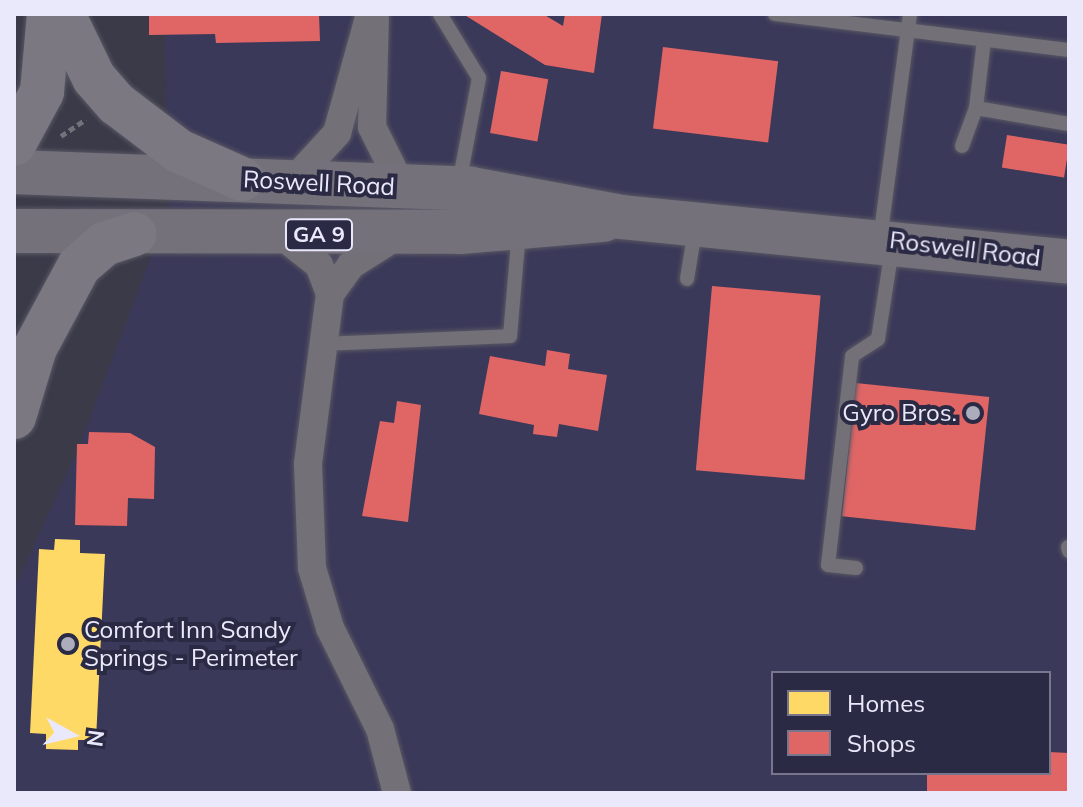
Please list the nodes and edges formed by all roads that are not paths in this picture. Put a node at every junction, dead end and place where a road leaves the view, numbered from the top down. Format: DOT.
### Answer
graph roads {
  1 [pos="49,14"];
  2 [pos="63,14"];
  3 [pos="372,14"];
  4 [pos="440,14"];
  5 [pos="775,14"];
  6 [pos="910,14"];
  7 [pos="908,31"];
  8 [pos="984,40"];
  9 [pos="1069,50"];
  10 [pos="976,108"];
  11 [pos="1069,124"];
  12 [pos="34,142"];
  13 [pos="962,146"];
  14 [pos="14,172"];
  15 [pos="242,179"];
  16 [pos="292,182"];
  17 [pos="402,187"];
  18 [pos="459,188"];
  19 [pos="622,217"];
  20 [pos="697,222"];
  21 [pos="520,230"];
  22 [pos="14,231"];
  23 [pos="404,233"];
  24 [pos="134,234"];
  25 [pos="281,235"];
  26 [pos="887,240"];
  27 [pos="1069,262"];
  28 [pos="687,279"];
  29 [pos="330,294"];
  30 [pos="24,333"];
  31 [pos="323,344"];
  32 [pos="14,417"];
  33 [pos="856,568"];
  34 [pos="397,793"];
  1 -- 12 [label="highway"];
  2 -- 15 [label="highway"];
  3 -- 16 [label="street"];
  3 -- 17 [label="street"];
  4 -- 18 [label="lane"];
  5 -- 7 [label="lane"];
  6 -- 7 [label="lane"];
  7 -- 8 [label="lane"];
  7 -- 26 [label="lane"];
  8 -- 9 [label="lane"];
  8 -- 10 [label="lane"];
  10 -- 11 [label="lane"];
  10 -- 13 [label="lane"];
  14 -- 15 [label="main road, Roswell Road / GA 9"];
  15 -- 16 [label="main road, Roswell Road / GA 9"];
  16 -- 17 [label="main road, Roswell Road / GA 9"];
  17 -- 18 [label="main road, Roswell Road / GA 9"];
  18 -- 19 [label="main road, Roswell Road / GA 9"];
  19 -- 20 [label="main road, Roswell Road / GA 9"];
  19 -- 21 [label="main road, Roswell Road / GA 9"];
  20 -- 26 [label="main road, Roswell Road / GA 9"];
  20 -- 28 [label="lane"];
  21 -- 23 [label="main road, Roswell Road / GA 9"];
  21 -- 31 [label="lane"];
  22 -- 24 [label="main road, Roswell Road / GA 9"];
  23 -- 25 [label="main road, Roswell Road / GA 9"];
  23 -- 29 [label="street"];
  24 -- 25 [label="main road, Roswell Road / GA 9"];
  24 -- 30 [label="highway"];
  25 -- 29 [label="street"];
  26 -- 27 [label="main road, Roswell Road / GA 9"];
  26 -- 33 [label="lane"];
  29 -- 31 [label="street"];
  30 -- 32 [label="highway"];
  31 -- 34 [label="street"];
}
